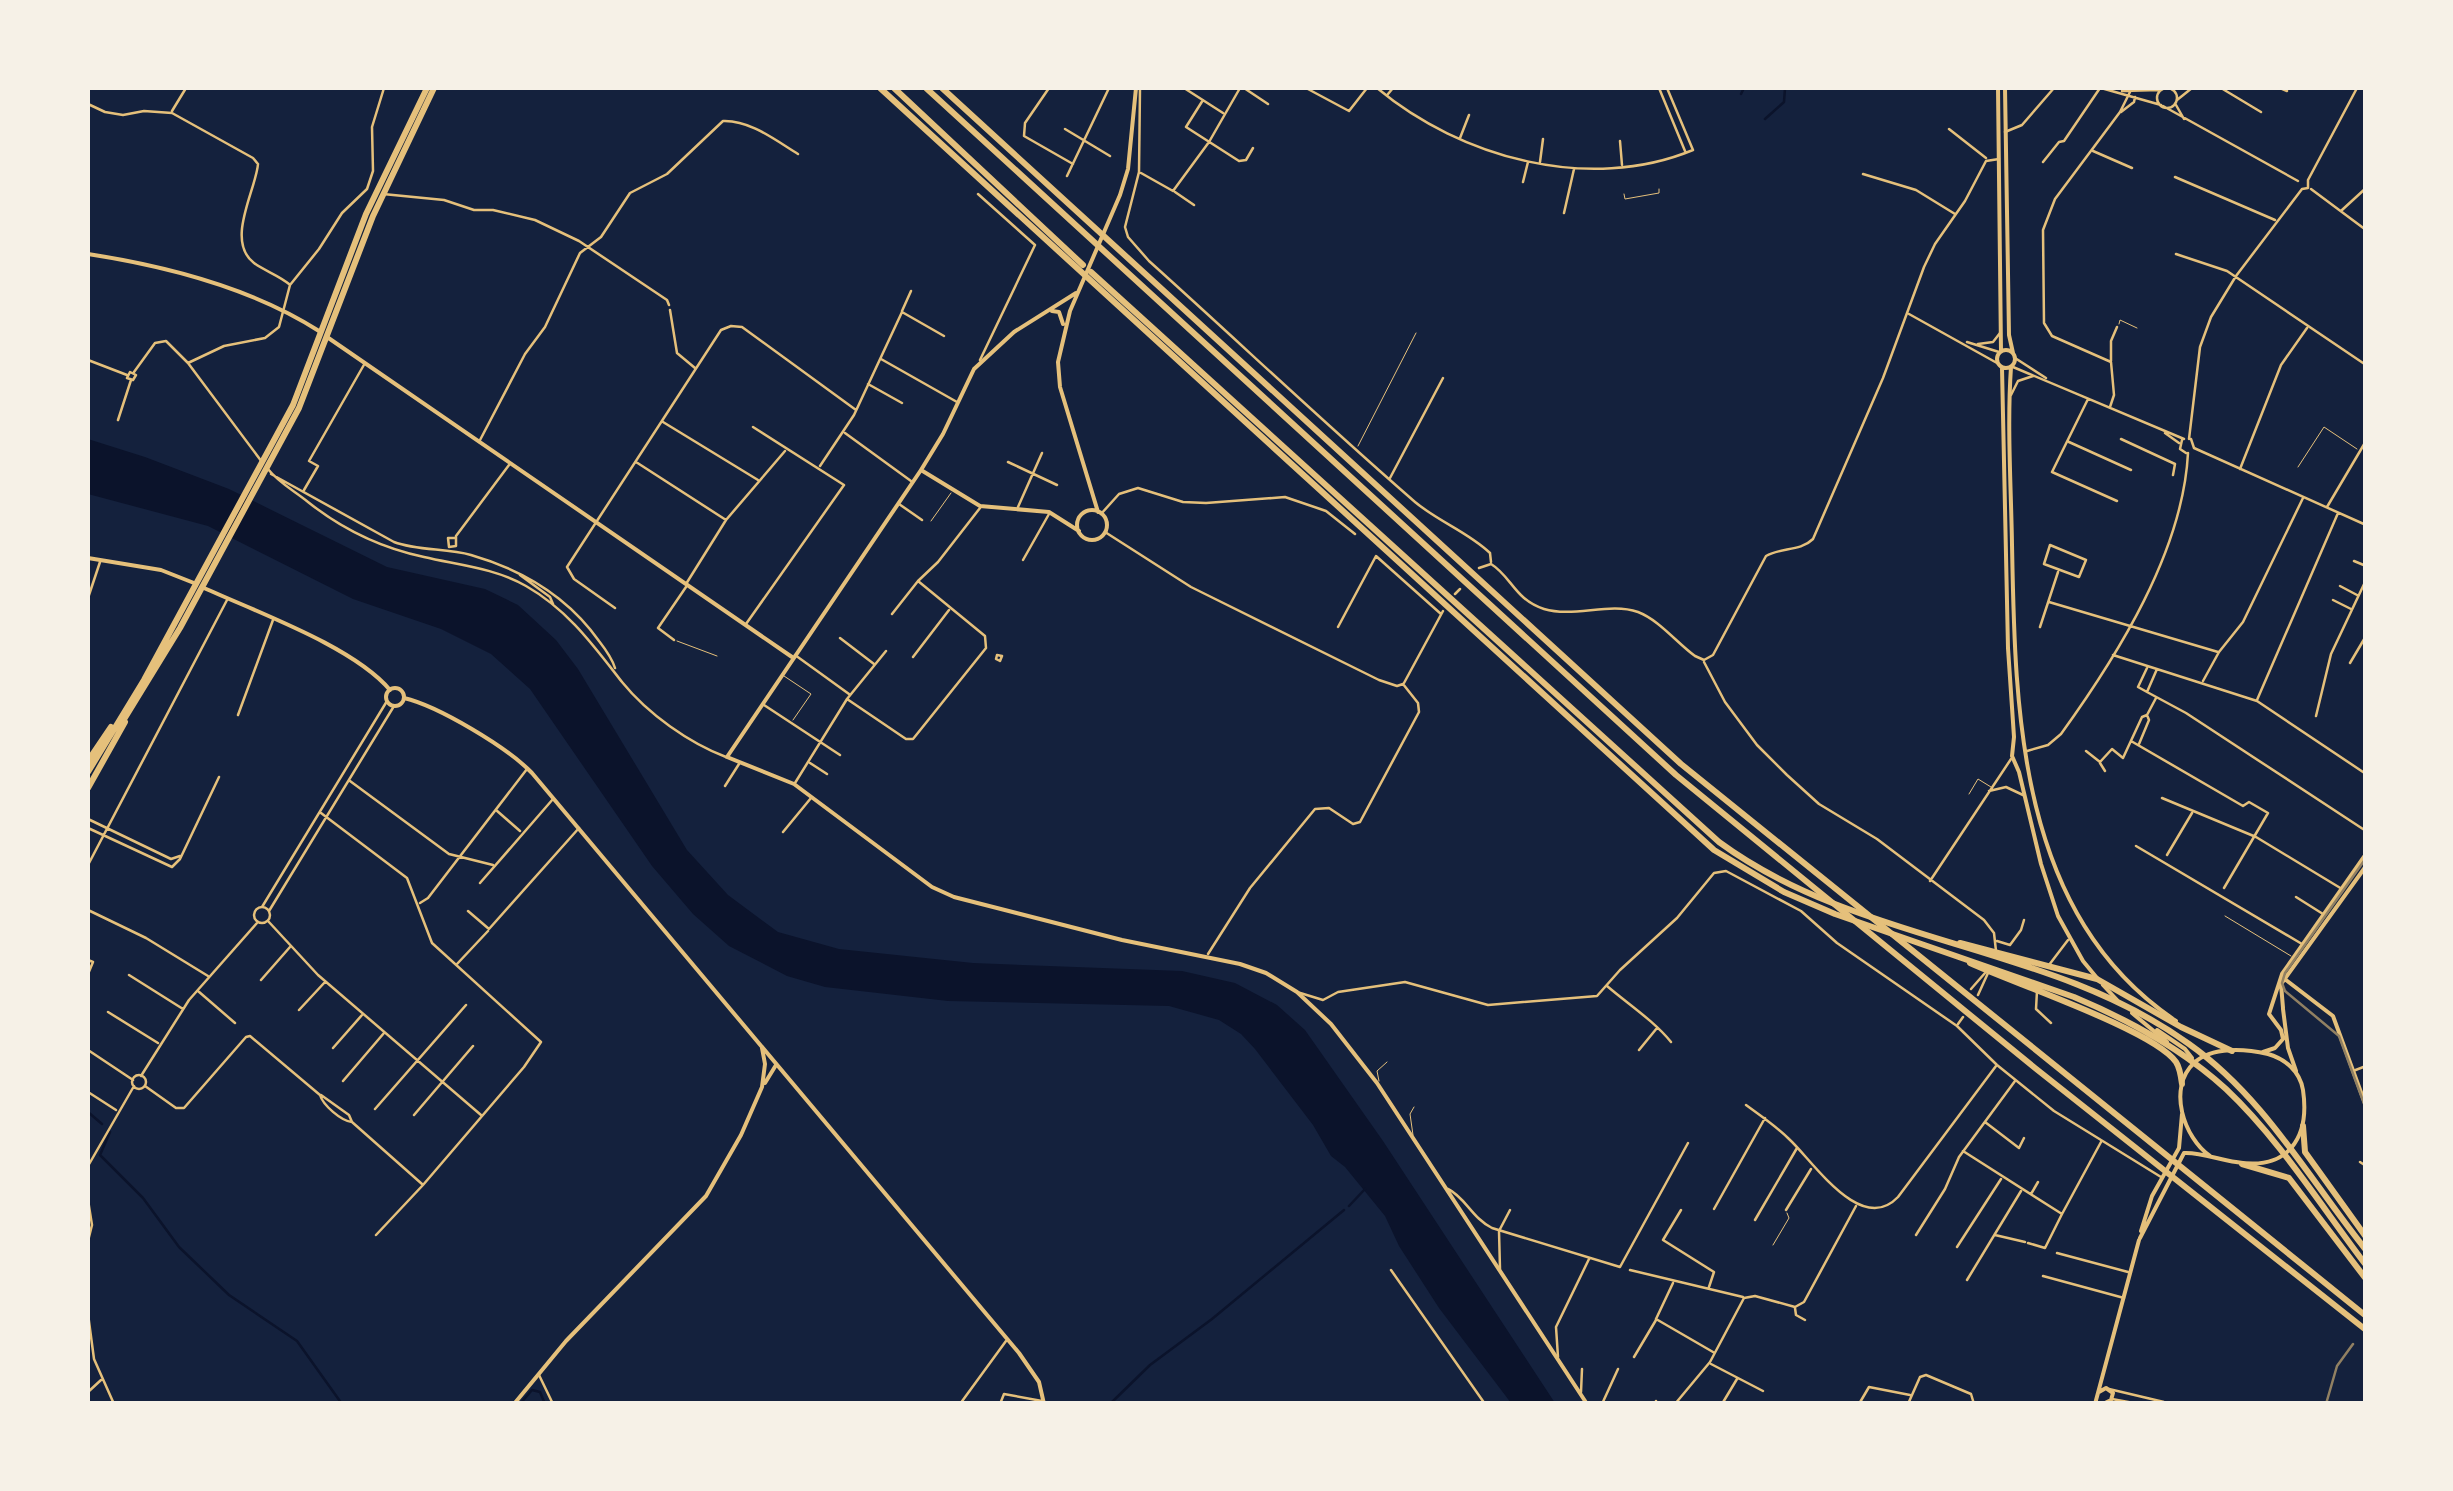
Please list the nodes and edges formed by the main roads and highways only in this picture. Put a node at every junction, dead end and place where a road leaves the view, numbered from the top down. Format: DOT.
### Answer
graph roads {
  1 [pos="427,88"];
  2 [pos="434,88"];
  3 [pos="880,88"];
  4 [pos="894,88"];
  5 [pos="926,88"];
  6 [pos="942,88"];
  7 [pos="1083,265"];
  8 [pos="1091,272"];
  9 [pos="239,514"];
  10 [pos="128,711"];
  11 [pos="88,761"];
  12 [pos="88,772"];
  13 [pos="88,788"];
  14 [pos="1949,942"];
  15 [pos="1942,949"];
  16 [pos="2232,1050"];
  17 [pos="2182,1084"];
  18 [pos="2303,1126"];
  19 [pos="2242,1164"];
  20 [pos="2366,1236"];
  21 [pos="2366,1250"];
  22 [pos="2366,1265"];
  23 [pos="2366,1279"];
  24 [pos="2366,1316"];
  25 [pos="2366,1330"];
  1 -- 9 [label="highway"];
  2 -- 9 [label="highway"];
  3 -- 15 [label="highway"];
  4 -- 7 [label="highway"];
  5 -- 25 [label="highway"];
  6 -- 24 [label="highway"];
  8 -- 14 [label="highway"];
  9 -- 10 [label="highway"];
  10 -- 11 [label="highway"];
  10 -- 12 [label="highway"];
  10 -- 13 [label="highway"];
  14 -- 16 [label="highway"];
  14 -- 21 [label="highway"];
  15 -- 17 [label="highway"];
  15 -- 22 [label="highway"];
  18 -- 20 [label="highway"];
  19 -- 23 [label="highway"];
}
